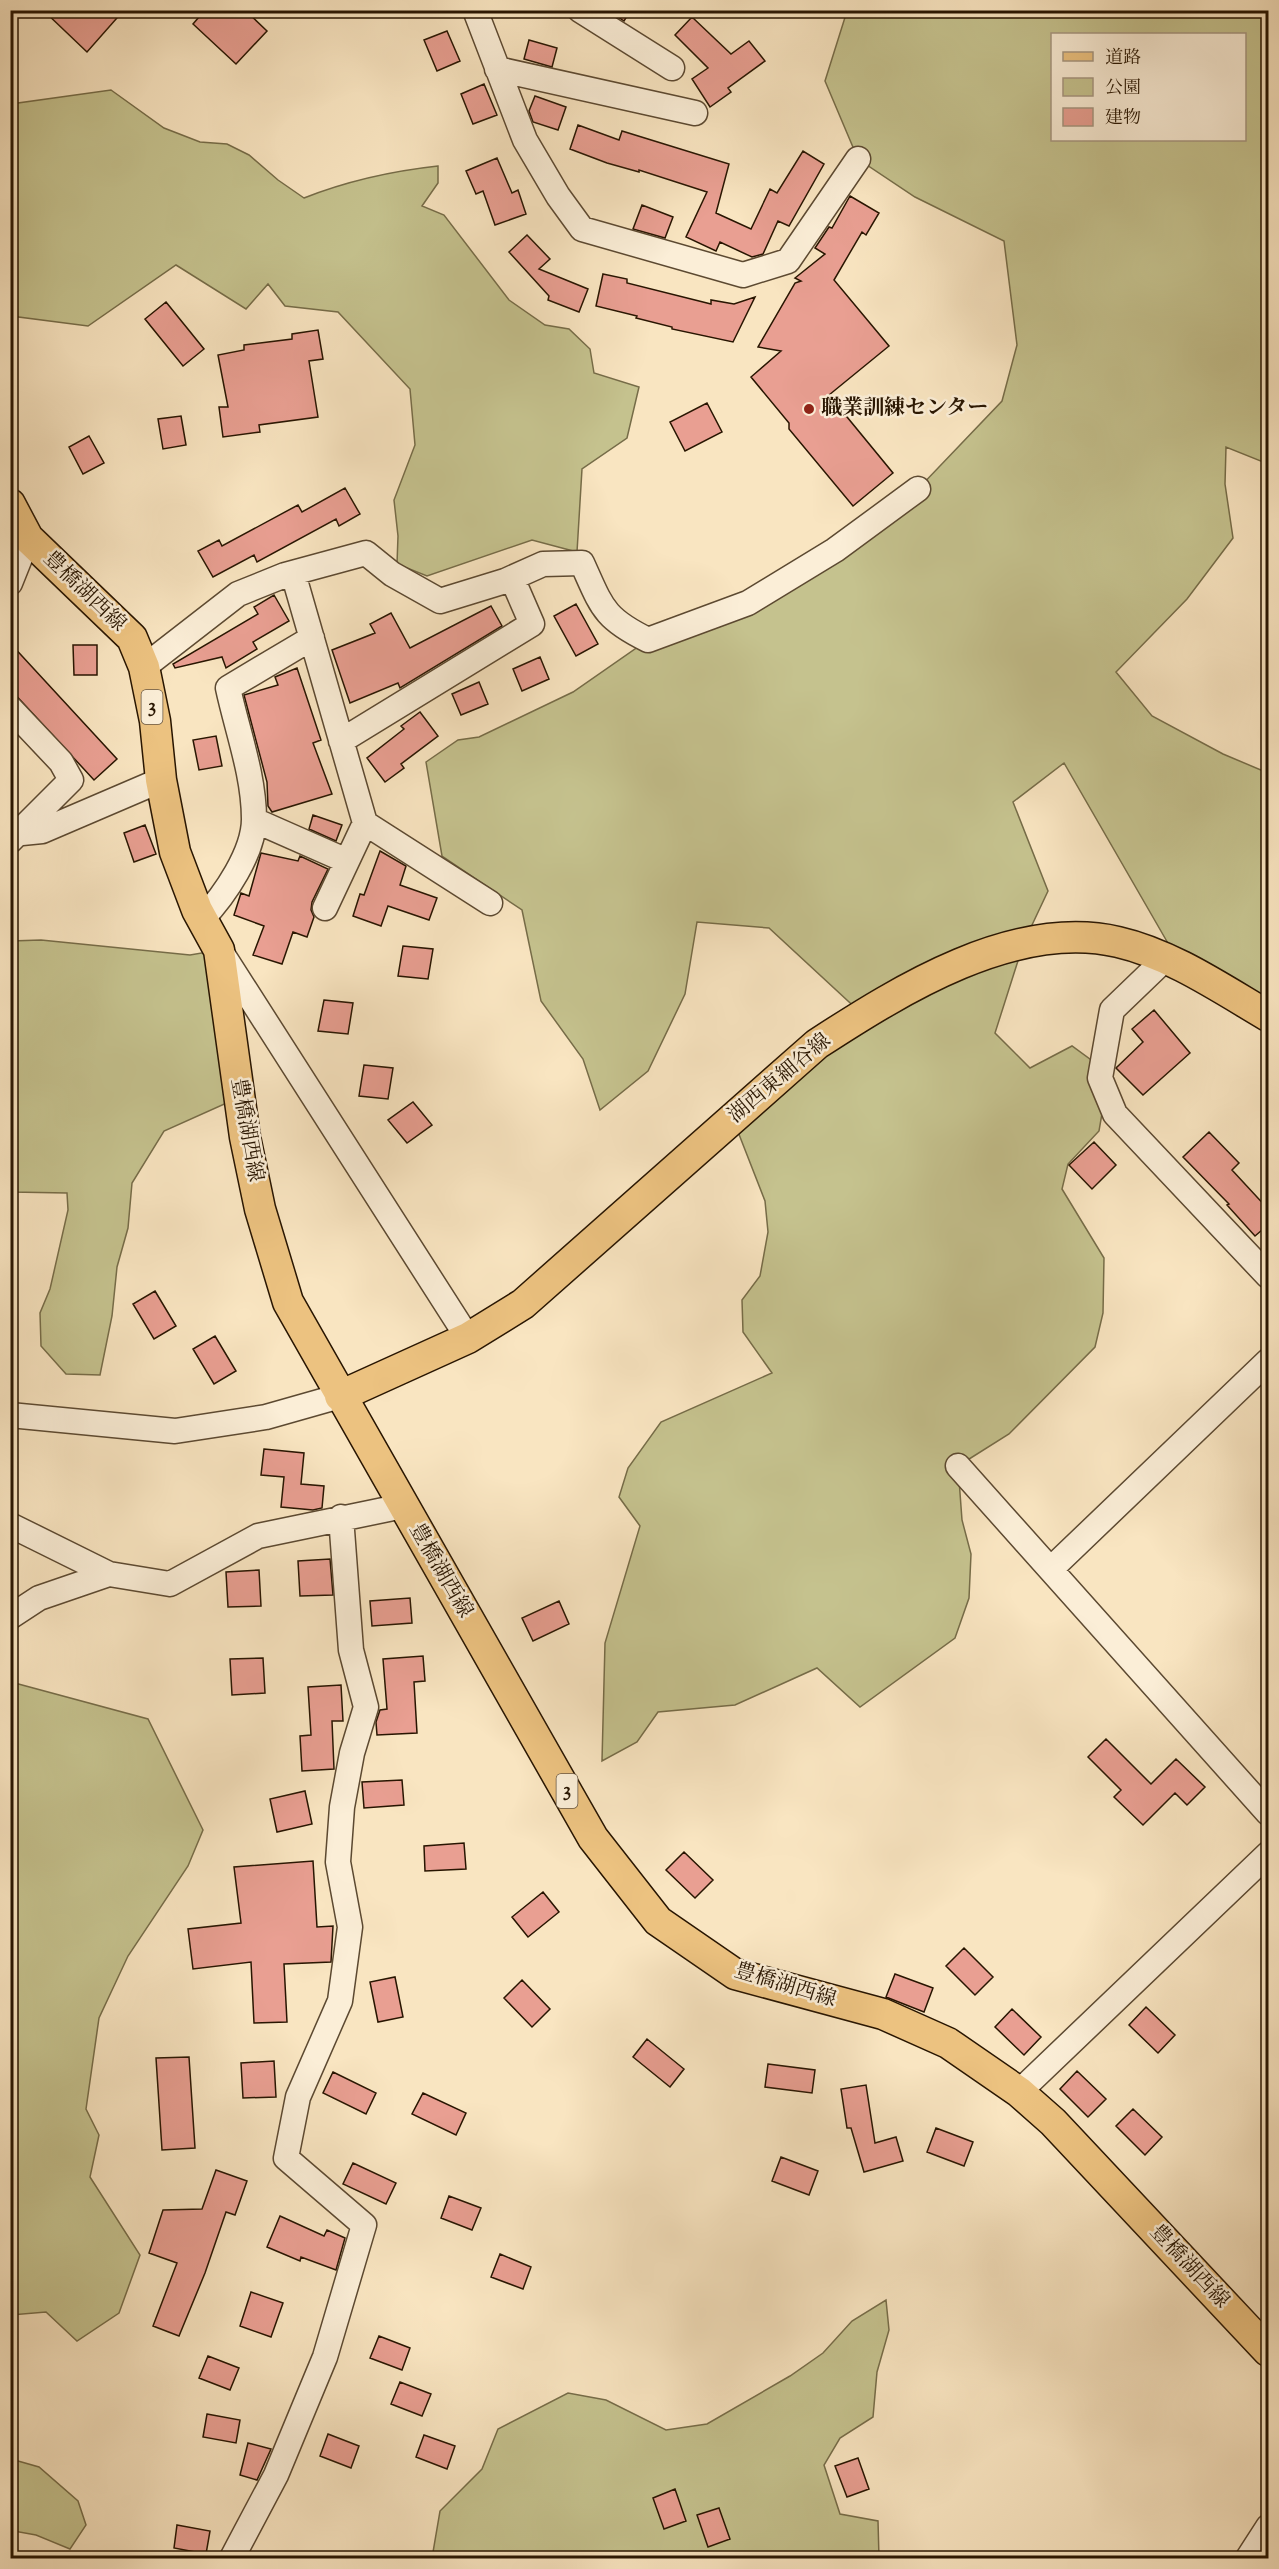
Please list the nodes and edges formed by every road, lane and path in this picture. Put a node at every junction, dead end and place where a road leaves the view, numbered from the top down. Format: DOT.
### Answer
graph roads {
  1 [pos="475,10"];
  2 [pos="579,10"];
  3 [pos="672,68"];
  4 [pos="497,69"];
  5 [pos="695,113"];
  6 [pos="858,159"];
  7 [pos="918,489"];
  8 [pos="10,504"];
  9 [pos="28,538"];
  10 [pos="293,573"];
  11 [pos="512,578"];
  12 [pos="10,583"];
  13 [pos="312,638"];
  14 [pos="144,667"];
  15 [pos="10,708"];
  16 [pos="341,741"];
  17 [pos="161,780"];
  18 [pos="254,820"];
  19 [pos="365,823"];
  20 [pos="16,837"];
  21 [pos="347,861"];
  22 [pos="490,903"];
  23 [pos="325,908"];
  24 [pos="202,919"];
  25 [pos="219,950"];
  26 [pos="1165,959"];
  27 [pos="1269,1016"];
  28 [pos="1269,1276"];
  29 [pos="468,1338"];
  30 [pos="1269,1360"];
  31 [pos="340,1396"];
  32 [pos="10,1415"];
  33 [pos="958,1466"];
  34 [pos="403,1506"];
  35 [pos="341,1517"];
  36 [pos="10,1525"];
  37 [pos="1052,1568"];
  38 [pos="109,1574"];
  39 [pos="10,1617"];
  40 [pos="1269,1813"];
  41 [pos="1269,1854"];
  42 [pos="1019,2092"];
  43 [pos="1268,2349"];
  44 [pos="1269,2527"];
  45 [pos="232,2559"];
  46 [pos="1248,2559"];
  1 -- 4 [label="street"];
  2 -- 3 [label="street"];
  4 -- 5 [label="street"];
  4 -- 6 [label="street"];
  7 -- 11 [label="street"];
  8 -- 9 [label="main road, 豊橋湖西線 / 3"];
  9 -- 12 [label="street"];
  9 -- 14 [label="main road, 豊橋湖西線 / 3"];
  10 -- 11 [label="street"];
  10 -- 13 [label="street"];
  10 -- 14 [label="street"];
  11 -- 16 [label="street"];
  13 -- 16 [label="street"];
  13 -- 18 [label="street"];
  14 -- 17 [label="main road, 豊橋湖西線 / 3"];
  15 -- 20 [label="street"];
  16 -- 19 [label="street"];
  17 -- 20 [label="street"];
  17 -- 24 [label="main road, 豊橋湖西線 / 3"];
  18 -- 21 [label="street"];
  18 -- 24 [label="street"];
  19 -- 21 [label="street"];
  19 -- 22 [label="street"];
  21 -- 23 [label="street"];
  24 -- 25 [label="main road, 豊橋湖西線 / 3"];
  25 -- 29 [label="street"];
  25 -- 31 [label="main road, 豊橋湖西線 / 3"];
  26 -- 27 [label="main road, 湖西東細谷線"];
  26 -- 28 [label="street"];
  26 -- 29 [label="main road, 湖西東細谷線"];
  29 -- 31 [label="main road, 湖西東細谷線"];
  30 -- 37 [label="street"];
  31 -- 32 [label="street"];
  31 -- 34 [label="main road, 豊橋湖西線 / 3"];
  33 -- 37 [label="street"];
  34 -- 35 [label="street"];
  34 -- 42 [label="main road, 豊橋湖西線 / 3"];
  35 -- 38 [label="street"];
  35 -- 45 [label="street"];
  36 -- 38 [label="street"];
  37 -- 40 [label="street"];
  38 -- 39 [label="street"];
  41 -- 42 [label="street"];
  42 -- 43 [label="main road, 豊橋湖西線 / 3"];
  44 -- 46 [label="street"];
}
